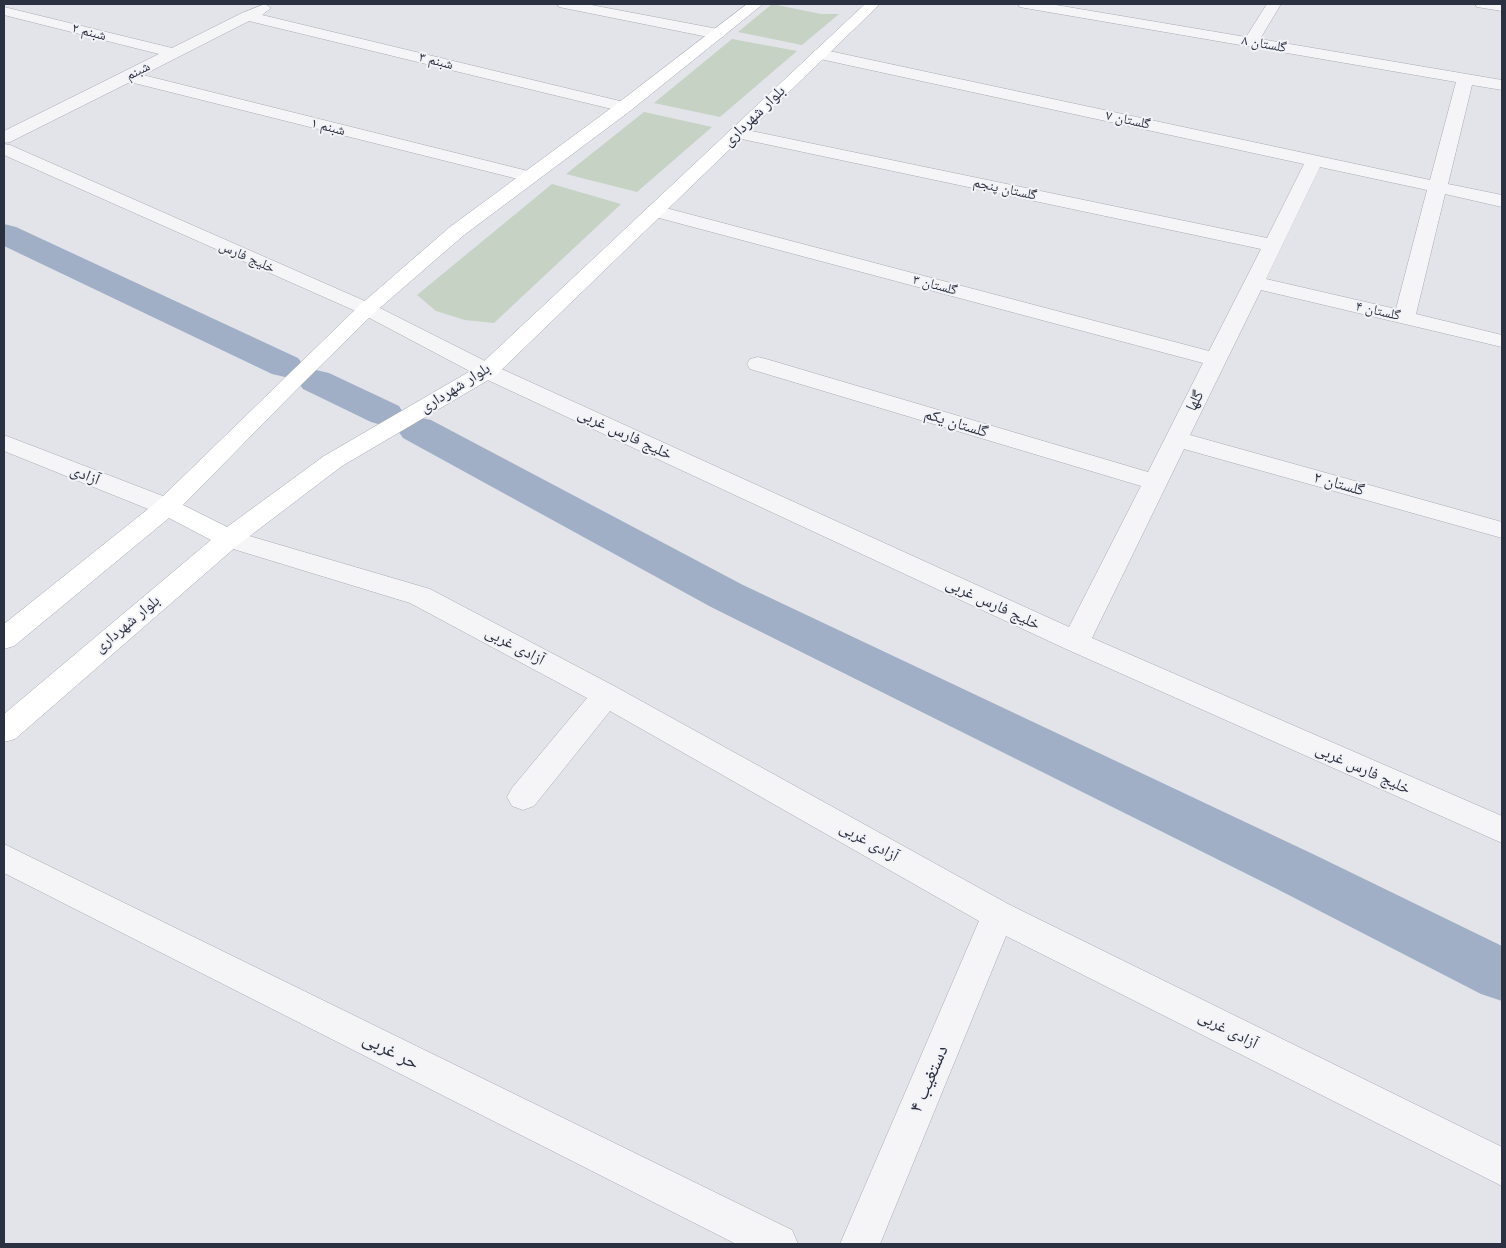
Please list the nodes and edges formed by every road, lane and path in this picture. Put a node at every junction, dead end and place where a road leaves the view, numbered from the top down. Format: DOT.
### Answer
graph roads {
  1 [pos="272,4"];
  2 [pos="564,4"];
  3 [pos="756,4"];
  4 [pos="873,4"];
  5 [pos="1025,4"];
  6 [pos="1274,4"];
  7 [pos="1482,4"];
  8 [pos="1502,7"];
  9 [pos="4,11"];
  10 [pos="248,16"];
  11 [pos="718,34"];
  12 [pos="1250,42"];
  13 [pos="174,53"];
  14 [pos="820,54"];
  15 [pos="127,76"];
  16 [pos="1465,78"];
  17 [pos="1502,85"];
  18 [pos="624,107"];
  19 [pos="737,133"];
  20 [pos="4,138"];
  21 [pos="4,149"];
  22 [pos="1315,160"];
  23 [pos="530,177"];
  24 [pos="1436,187"];
  25 [pos="1502,201"];
  26 [pos="655,211"];
  27 [pos="1272,245"];
  28 [pos="1254,282"];
  29 [pos="367,309"];
  30 [pos="1404,318"];
  31 [pos="1502,341"];
  32 [pos="1216,360"];
  33 [pos="758,364"];
  34 [pos="487,371"];
  35 [pos="1176,439"];
  36 [pos="4,442"];
  37 [pos="1155,482"];
  38 [pos="167,507"];
  39 [pos="1502,530"];
  40 [pos="229,538"];
  41 [pos="4,639"];
  42 [pos="1076,642"];
  43 [pos="606,696"];
  44 [pos="4,731"];
  45 [pos="523,797"];
  46 [pos="1502,830"];
  47 [pos="4,858"];
  48 [pos="998,914"];
  49 [pos="1502,1167"];
  50 [pos="778,1244"];
  51 [pos="860,1244"];
  1 -- 10 [label="street, شبنم"];
  2 -- 11 [label="street"];
  3 -- 11 [label="main road"];
  4 -- 14 [label="main road, بلوار شهرداری"];
  5 -- 12 [label="street, گلستان ۸"];
  6 -- 12 [label="street"];
  7 -- 8 [label="street"];
  9 -- 13 [label="street, شبنم ۲"];
  10 -- 13 [label="street, شبنم"];
  10 -- 18 [label="street, شبنم ۳"];
  11 -- 18 [label="main road"];
  12 -- 16 [label="street, گلستان ۸"];
  13 -- 15 [label="street, شبنم"];
  14 -- 19 [label="main road, بلوار شهرداری"];
  14 -- 22 [label="street, گلستان ۷"];
  15 -- 20 [label="street, شبنم"];
  15 -- 23 [label="street, شبنم ۱"];
  16 -- 17 [label="street, گلستان ۸"];
  16 -- 24 [label="street"];
  18 -- 23 [label="main road"];
  19 -- 26 [label="main road, بلوار شهرداری"];
  19 -- 27 [label="street, گلستان پنجم"];
  21 -- 29 [label="street, خلیج فارس"];
  22 -- 24 [label="street, گلستان ۷"];
  22 -- 27 [label="street, گلها"];
  23 -- 29 [label="main road"];
  24 -- 25 [label="street, گلستان ۷"];
  24 -- 30 [label="street"];
  26 -- 32 [label="street, گلستان ۳"];
  26 -- 34 [label="main road, بلوار شهرداری"];
  27 -- 28 [label="street, گلها"];
  28 -- 30 [label="street, گلستان ۴"];
  28 -- 32 [label="street, گلها"];
  29 -- 34 [label="street, خلیج فارس"];
  29 -- 38 [label="main road"];
  30 -- 31 [label="street, گلستان ۴"];
  32 -- 35 [label="street, گلها"];
  33 -- 37 [label="street, گلستان یکم"];
  34 -- 40 [label="main road, بلوار شهرداری"];
  34 -- 42 [label="street, خلیج فارس غربی"];
  35 -- 37 [label="street, گلها"];
  35 -- 39 [label="street, گلستان ۲"];
  36 -- 38 [label="street, آزادی"];
  37 -- 42 [label="street, گلها"];
  38 -- 40 [label="main road"];
  38 -- 41 [label="main road"];
  40 -- 43 [label="street, آزادی غربی"];
  40 -- 44 [label="main road, بلوار شهرداری"];
  42 -- 46 [label="street, خلیج فارس غربی"];
  43 -- 45 [label="street"];
  43 -- 48 [label="street, آزادی غربی"];
  47 -- 50 [label="street, حر غربی"];
  48 -- 49 [label="street, آزادی غربی"];
  48 -- 51 [label="street, دستغیب ۴"];
}
